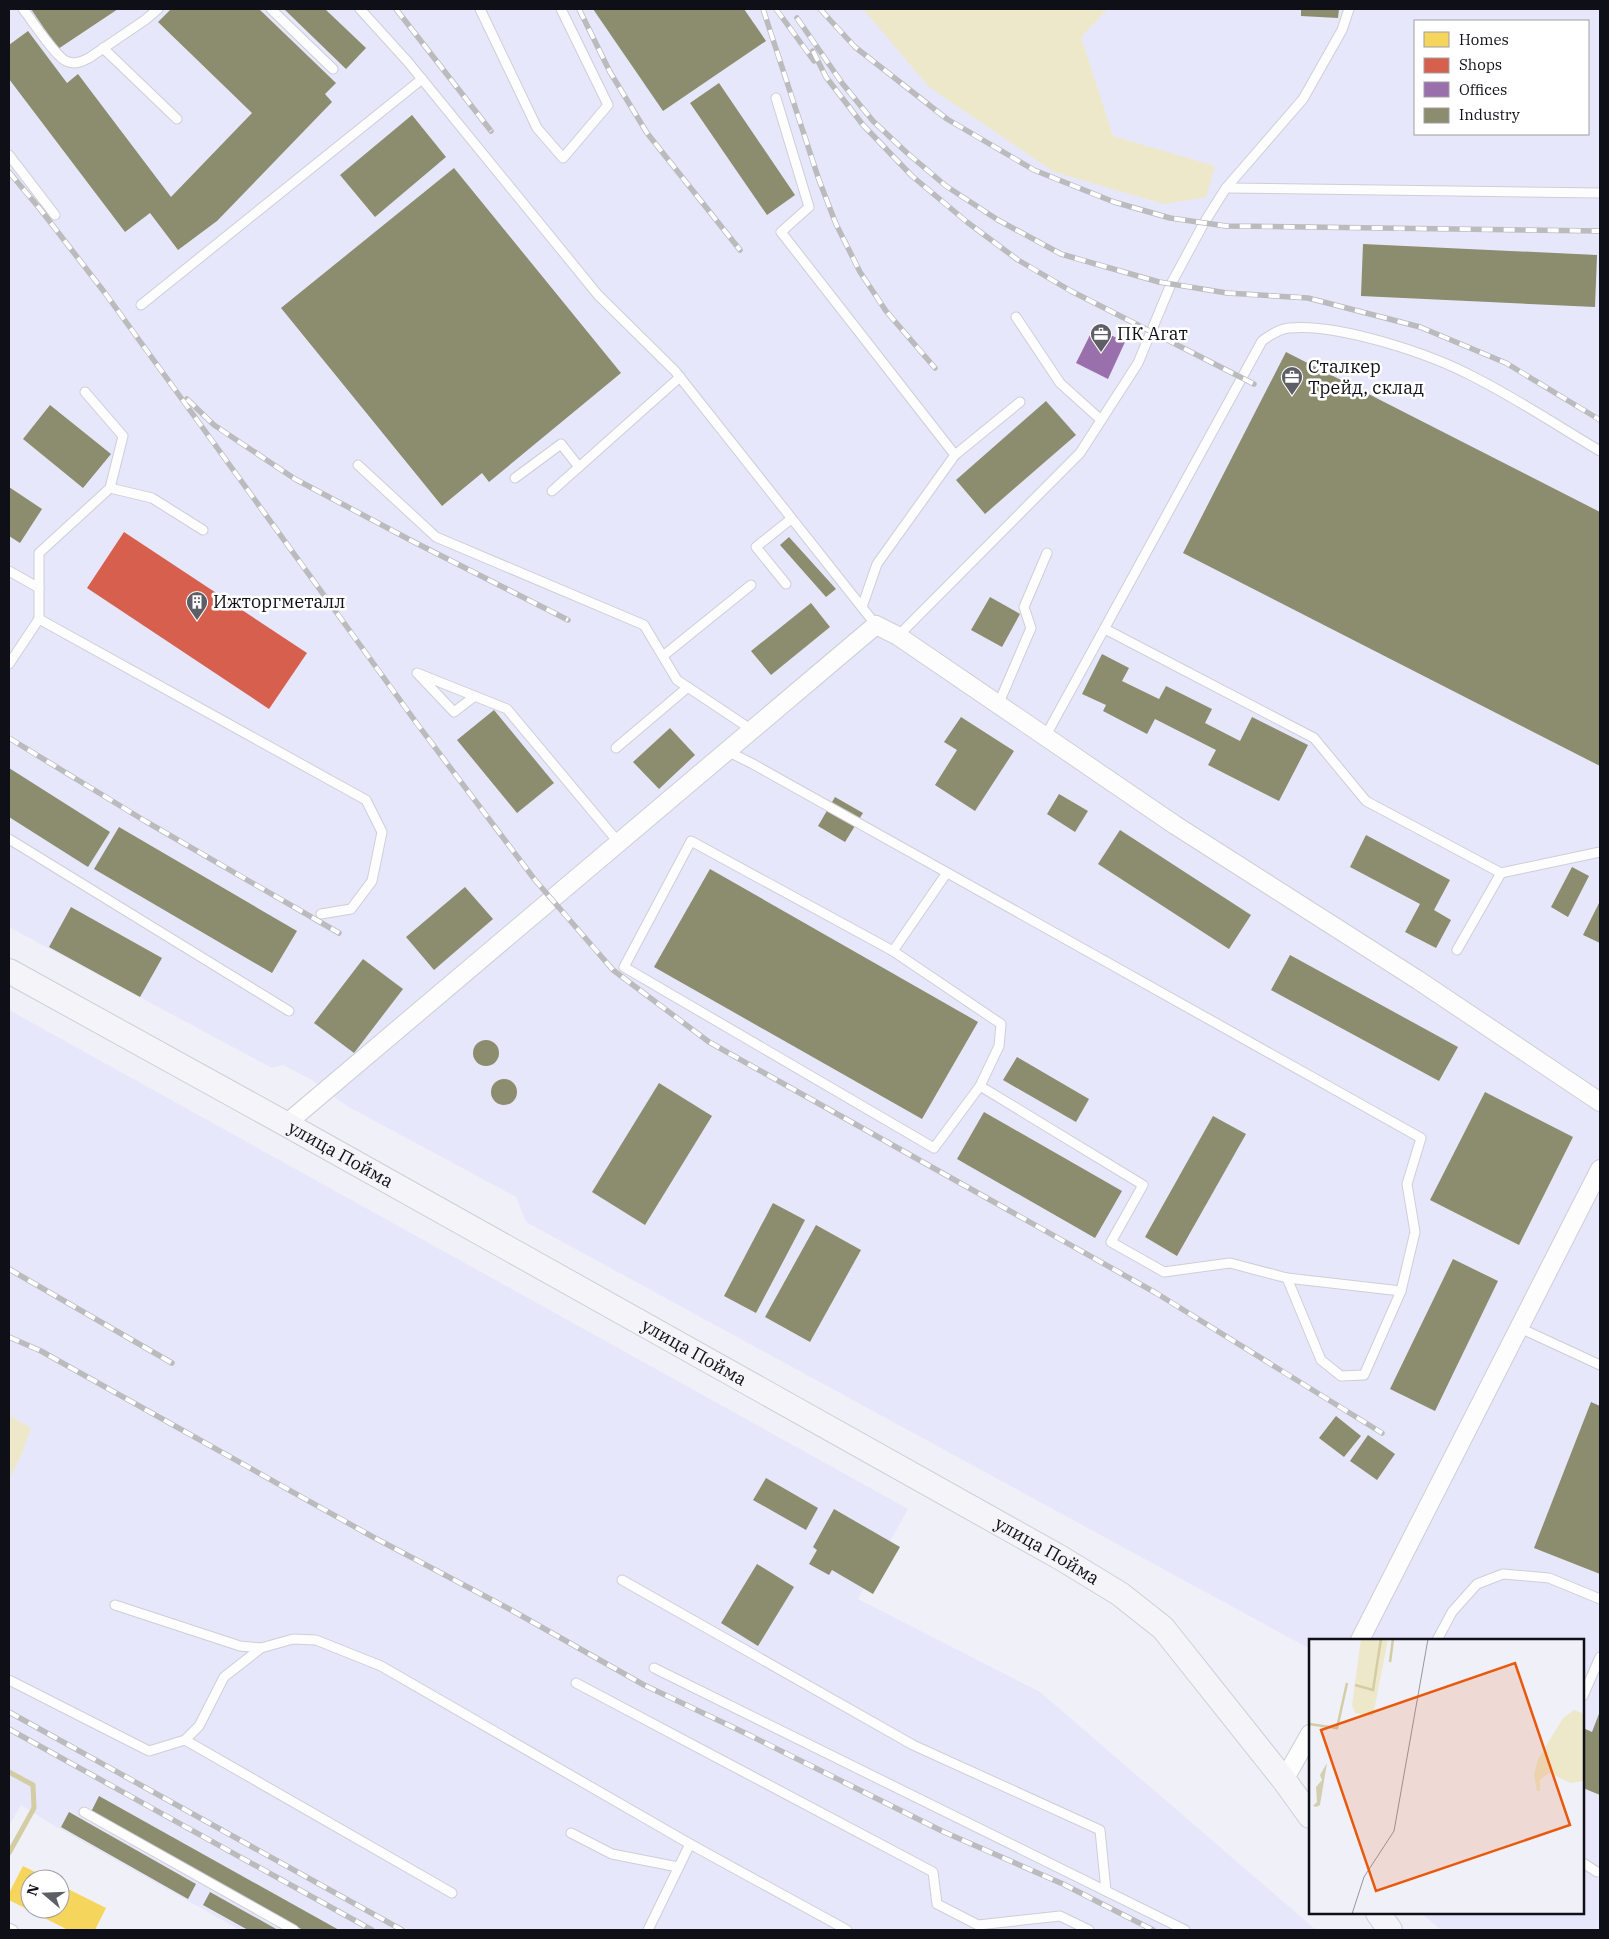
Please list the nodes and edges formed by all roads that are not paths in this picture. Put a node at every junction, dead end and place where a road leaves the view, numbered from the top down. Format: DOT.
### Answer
graph roads {
  1 [pos="23,9"];
  2 [pos="158,9"];
  3 [pos="271,9"];
  4 [pos="360,9"];
  5 [pos="480,9"];
  6 [pos="561,9"];
  7 [pos="1349,9"];
  8 [pos="103,48"];
  9 [pos="333,69"];
  10 [pos="422,80"];
  11 [pos="776,98"];
  12 [pos="177,119"];
  13 [pos="9,155"];
  14 [pos="1226,188"];
  15 [pos="1600,193"];
  16 [pos="55,215"];
  17 [pos="141,305"];
  18 [pos="1016,317"];
  19 [pos="680,378"];
  20 [pos="85,392"];
  21 [pos="1020,402"];
  22 [pos="1101,420"];
  23 [pos="1600,451"];
  24 [pos="954,455"];
  25 [pos="358,465"];
  26 [pos="580,467"];
  27 [pos="515,478"];
  28 [pos="110,488"];
  29 [pos="552,491"];
  30 [pos="791,518"];
  31 [pos="203,530"];
  32 [pos="1047,553"];
  33 [pos="9,570"];
  34 [pos="786,584"];
  35 [pos="751,585"];
  36 [pos="39,588"];
  37 [pos="862,607"];
  38 [pos="39,619"];
  39 [pos="876,626"];
  40 [pos="1105,629"];
  41 [pos="898,636"];
  42 [pos="663,656"];
  43 [pos="9,664"];
  44 [pos="688,688"];
  45 [pos="475,696"];
  46 [pos="998,705"];
  47 [pos="752,730"];
  48 [pos="1046,737"];
  49 [pos="616,748"];
  50 [pos="727,751"];
  51 [pos="9,839"];
  52 [pos="619,842"];
  53 [pos="1600,852"];
  54 [pos="1501,873"];
  55 [pos="946,874"];
  56 [pos="321,914"];
  57 [pos="1457,950"];
  58 [pos="893,951"];
  59 [pos="9,971"];
  60 [pos="289,1010"];
  61 [pos="980,1086"];
  62 [pos="1600,1102"];
  63 [pos="286,1124"];
  64 [pos="1600,1169"];
  65 [pos="1287,1278"];
  66 [pos="1401,1292"];
  67 [pos="1520,1328"];
  68 [pos="1600,1366"];
  69 [pos="622,1580"];
  70 [pos="1600,1599"];
  71 [pos="115,1605"];
  72 [pos="1361,1639"];
  73 [pos="1438,1639"];
  74 [pos="261,1648"];
  75 [pos="1600,1657"];
  76 [pos="654,1668"];
  77 [pos="9,1680"];
  78 [pos="576,1683"];
  79 [pos="1584,1694"];
  80 [pos="1309,1736"];
  81 [pos="184,1740"];
  82 [pos="1284,1780"];
  83 [pos="84,1812"];
  84 [pos="1309,1815"];
  85 [pos="571,1833"];
  86 [pos="690,1844"];
  87 [pos="1584,1864"];
  88 [pos="678,1867"];
  89 [pos="1598,1872"];
  90 [pos="1106,1891"];
  91 [pos="452,1893"];
  92 [pos="1379,1914"];
  93 [pos="9,1928"];
  94 [pos="13,1930"];
  95 [pos="294,1930"];
  96 [pos="648,1930"];
  97 [pos="847,1930"];
  98 [pos="1089,1930"];
  99 [pos="1185,1930"];
  100 [pos="1390,1930"];
  1 -- 8 [label="lane"];
  2 -- 8 [label="lane"];
  3 -- 9 [label="lane"];
  4 -- 10 [label="lane"];
  5 -- 6 [label="lane"];
  7 -- 14 [label="lane"];
  8 -- 12 [label="lane"];
  10 -- 17 [label="lane"];
  10 -- 19 [label="lane"];
  11 -- 24 [label="lane"];
  13 -- 16 [label="lane"];
  14 -- 15 [label="lane"];
  14 -- 22 [label="lane"];
  18 -- 22 [label="lane"];
  19 -- 26 [label="lane"];
  19 -- 30 [label="lane"];
  20 -- 28 [label="lane"];
  21 -- 24 [label="lane"];
  22 -- 41 [label="lane"];
  23 -- 40 [label="lane"];
  24 -- 37 [label="lane"];
  25 -- 42 [label="lane"];
  26 -- 27 [label="lane"];
  26 -- 29 [label="lane"];
  28 -- 31 [label="lane"];
  28 -- 36 [label="lane"];
  30 -- 34 [label="lane"];
  30 -- 37 [label="lane"];
  32 -- 46 [label="lane"];
  33 -- 36 [label="lane"];
  35 -- 42 [label="lane"];
  36 -- 38 [label="lane"];
  37 -- 39 [label="lane"];
  38 -- 43 [label="lane"];
  38 -- 56 [label="lane"];
  39 -- 41 [label="street"];
  39 -- 47 [label="street"];
  40 -- 48 [label="lane"];
  40 -- 54 [label="lane"];
  41 -- 46 [label="street"];
  42 -- 44 [label="lane"];
  44 -- 47 [label="lane"];
  44 -- 49 [label="lane"];
  45 -- 45 [label="lane"];
  45 -- 52 [label="lane"];
  46 -- 48 [label="street"];
  47 -- 50 [label="street"];
  48 -- 62 [label="street"];
  50 -- 52 [label="street"];
  50 -- 55 [label="lane"];
  51 -- 60 [label="lane"];
  52 -- 63 [label="street"];
  53 -- 54 [label="lane"];
  54 -- 57 [label="lane"];
  55 -- 58 [label="lane"];
  55 -- 66 [label="lane"];
  58 -- 61 [label="lane"];
  58 -- 61 [label="lane"];
  59 -- 63 [label="main road, улица Пойма"];
  61 -- 65 [label="lane"];
  63 -- 82 [label="main road, улица Пойма"];
  64 -- 67 [label="street"];
  65 -- 66 [label="lane"];
  65 -- 66 [label="lane"];
  67 -- 68 [label="lane"];
  67 -- 72 [label="street"];
  69 -- 90 [label="lane"];
  70 -- 73 [label="lane"];
  71 -- 74 [label="lane"];
  74 -- 81 [label="lane"];
  74 -- 86 [label="lane"];
  75 -- 79 [label="lane"];
  76 -- 90 [label="lane"];
  77 -- 81 [label="lane"];
  78 -- 98 [label="lane"];
  80 -- 82 [label="street"];
  81 -- 91 [label="lane"];
  82 -- 84 [label="main road, улица Пойма"];
  83 -- 95 [label="lane"];
  85 -- 88 [label="lane"];
  86 -- 88 [label="lane"];
  86 -- 97 [label="lane"];
  87 -- 89 [label="lane"];
  88 -- 96 [label="lane"];
  90 -- 99 [label="lane"];
  92 -- 100 [label="main road"];
  93 -- 94 [label="lane"];
}
